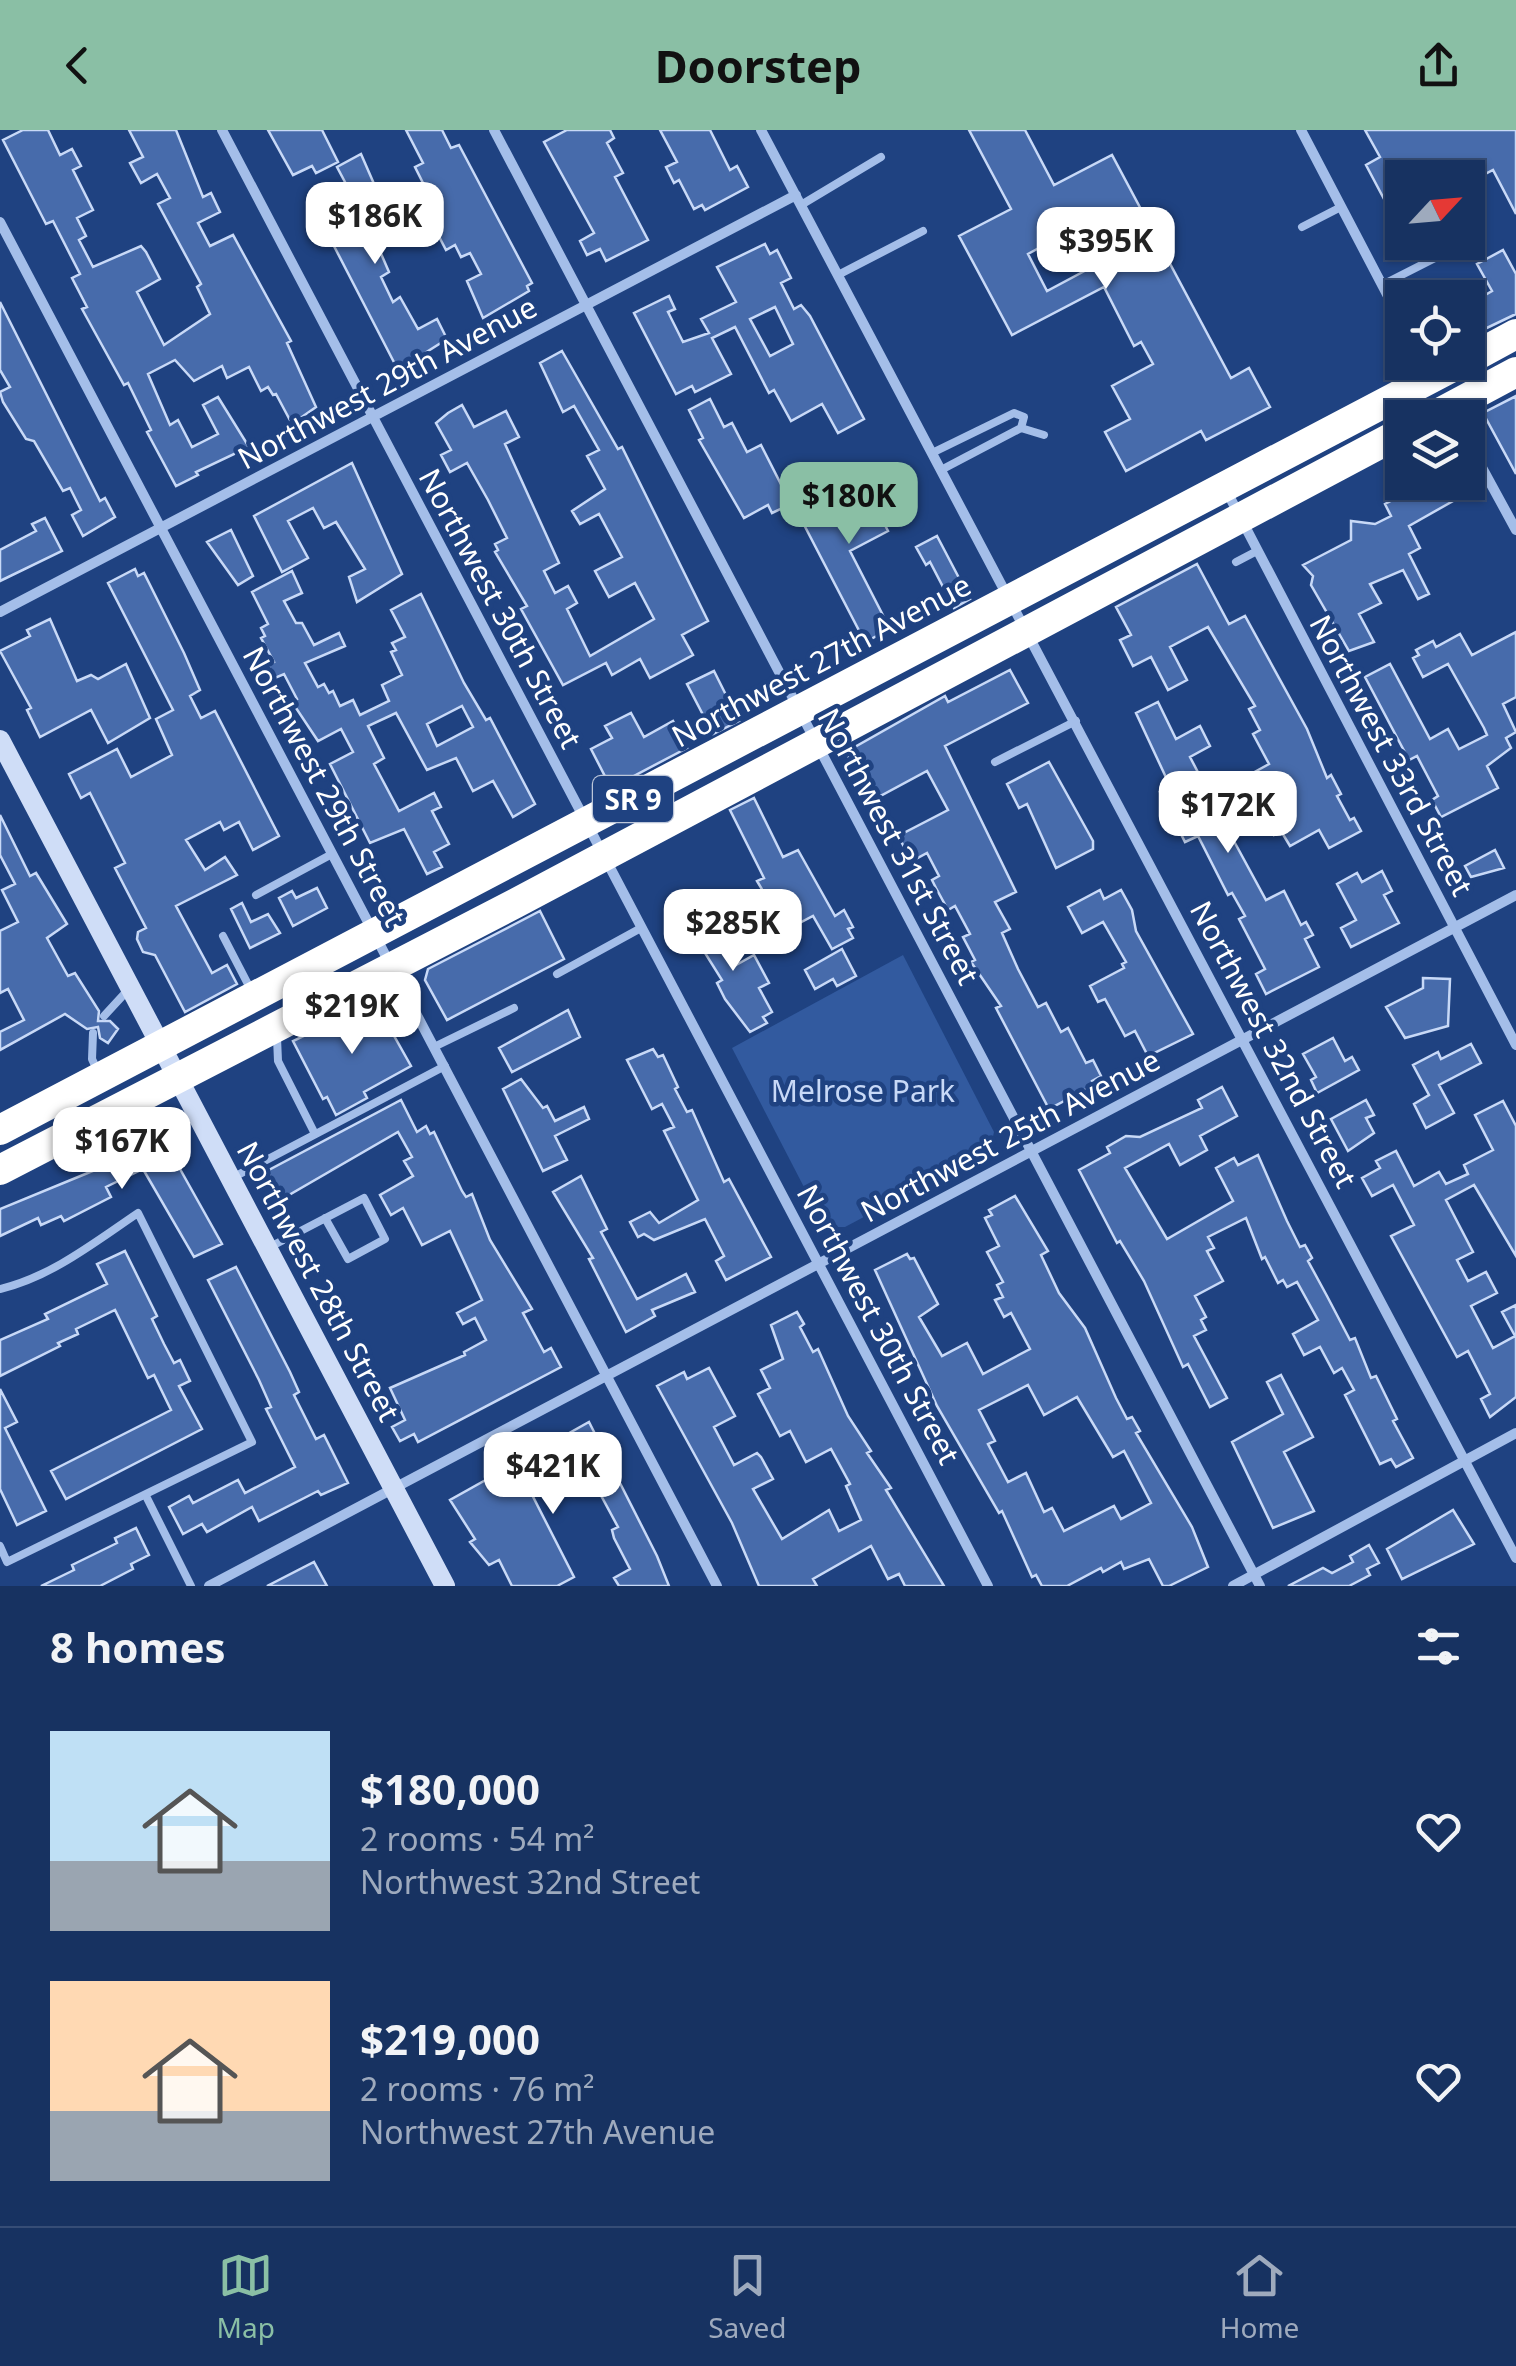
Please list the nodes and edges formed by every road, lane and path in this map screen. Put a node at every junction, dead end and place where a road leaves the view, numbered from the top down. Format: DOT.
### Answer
graph roads {
  1 [pos="222,130"];
  2 [pos="494,130"];
  3 [pos="761,130"];
  4 [pos="1301,130"];
  5 [pos="881,156"];
  6 [pos="798,200"];
  7 [pos="1340,207"];
  8 [pos="0,222"];
  9 [pos="1302,227"];
  10 [pos="923,231"];
  11 [pos="1431,260"];
  12 [pos="838,275"];
  13 [pos="1382,285"];
  14 [pos="1385,291"];
  15 [pos="586,305"];
  16 [pos="1516,334"];
  17 [pos="1485,350"];
  18 [pos="1516,372"];
  19 [pos="1411,380"];
  20 [pos="1469,400"];
  21 [pos="372,416"];
  22 [pos="1021,428"];
  23 [pos="1044,435"];
  24 [pos="1385,441"];
  25 [pos="932,454"];
  26 [pos="941,470"];
  27 [pos="1485,473"];
  28 [pos="1225,487"];
  29 [pos="1240,518"];
  30 [pos="161,528"];
  31 [pos="1516,529"];
  32 [pos="1258,551"];
  33 [pos="1236,562"];
  34 [pos="1011,600"];
  35 [pos="0,612"];
  36 [pos="1028,632"];
  37 [pos="800,712"];
  38 [pos="1076,720"];
  39 [pos="0,740"];
  40 [pos="816,743"];
  41 [pos="995,762"];
  42 [pos="586,824"];
  43 [pos="332,854"];
  44 [pos="604,857"];
  45 [pos="256,895"];
  46 [pos="1516,895"];
  47 [pos="641,928"];
  48 [pos="1454,928"];
  49 [pos="222,936"];
  50 [pos="377,936"];
  51 [pos="393,968"];
  52 [pos="557,974"];
  53 [pos="130,988"];
  54 [pos="256,998"];
  55 [pos="514,1008"];
  56 [pos="104,1016"];
  57 [pos="277,1028"];
  58 [pos="93,1034"];
  59 [pos="1243,1040"];
  60 [pos="1516,1045"];
  61 [pos="161,1047"];
  62 [pos="434,1047"];
  63 [pos="444,1066"];
  64 [pos="101,1078"];
  65 [pos="178,1080"];
  66 [pos="0,1130"];
  67 [pos="315,1134"];
  68 [pos="1031,1151"];
  69 [pos="0,1170"];
  70 [pos="231,1178"];
  71 [pos="325,1218"];
  72 [pos="268,1248"];
  73 [pos="820,1264"];
  74 [pos="0,1289"];
  75 [pos="608,1377"];
  76 [pos="1516,1433"];
  77 [pos="1464,1460"];
  78 [pos="395,1488"];
  79 [pos="146,1496"];
  80 [pos="0,1546"];
  81 [pos="1516,1558"];
  82 [pos="1257,1580"];
  83 [pos="442,1585"];
  84 [pos="192,1586"];
  85 [pos="208,1586"];
  86 [pos="717,1586"];
  87 [pos="988,1586"];
  88 [pos="1233,1586"];
  1 -- 21 [label="street, Northwest 30th Street"];
  2 -- 15 [label="street, Northwest 31st Street"];
  3 -- 6 [label="street, Northwest 32nd Street"];
  4 -- 7 [label="street"];
  5 -- 6 [label="lane"];
  6 -- 12 [label="street, Northwest 32nd Street"];
  6 -- 15 [label="street, Northwest 29th Avenue"];
  7 -- 9 [label="lane"];
  7 -- 13 [label="street"];
  8 -- 30 [label="street, Northwest 29th Street"];
  10 -- 12 [label="lane"];
  11 -- 13 [label="lane"];
  12 -- 25 [label="street, Northwest 32nd Street"];
  13 -- 14 [label="street"];
  15 -- 21 [label="street, Northwest 29th Avenue"];
  15 -- 37 [label="street, Northwest 31st Street"];
  16 -- 17 [label="highway, Northwest 27th Avenue / SR 9"];
  18 -- 20 [label="highway"];
  19 -- 28 [label="highway, Northwest 27th Avenue / SR 9"];
  21 -- 30 [label="street, Northwest 29th Avenue"];
  21 -- 42 [label="street, Northwest 30th Street"];
  22 -- 23 [label="lane"];
  22 -- 25 [label="lane"];
  22 -- 26 [label="lane"];
  24 -- 29 [label="highway, SR 9"];
  25 -- 26 [label="street, Northwest 32nd Street"];
  26 -- 34 [label="street, Northwest 32nd Street"];
  27 -- 31 [label="street"];
  28 -- 29 [label="street, Northwest 33rd Street"];
  28 -- 34 [label="highway, Northwest 27th Avenue / SR 9"];
  29 -- 32 [label="street, Northwest 33rd Street"];
  29 -- 36 [label="highway, SR 9"];
  30 -- 35 [label="street, Northwest 29th Avenue"];
  30 -- 43 [label="street, Northwest 29th Street"];
  32 -- 33 [label="lane"];
  32 -- 48 [label="street, Northwest 33rd Street"];
  34 -- 36 [label="street, Northwest 32nd Street"];
  34 -- 37 [label="highway, Northwest 27th Avenue / SR 9"];
  36 -- 38 [label="street, Northwest 32nd Street"];
  36 -- 40 [label="highway, SR 9"];
  37 -- 40 [label="street, Northwest 31st Street"];
  37 -- 42 [label="highway, Northwest 27th Avenue / SR 9"];
  38 -- 41 [label="lane"];
  38 -- 59 [label="street, Northwest 32nd Street"];
  39 -- 53 [label="street, Northwest 28th Street"];
  40 -- 44 [label="highway, SR 9"];
  40 -- 68 [label="street, Northwest 31st Street"];
  42 -- 44 [label="street, Northwest 30th Street"];
  42 -- 50 [label="highway, Northwest 27th Avenue / SR 9"];
  43 -- 45 [label="lane"];
  43 -- 50 [label="street, Northwest 29th Street"];
  44 -- 47 [label="street, Northwest 30th Street"];
  44 -- 51 [label="highway, SR 9"];
  46 -- 48 [label="street, Northwest 25th Avenue"];
  47 -- 52 [label="lane"];
  47 -- 73 [label="street, Northwest 30th Street"];
  48 -- 59 [label="street, Northwest 25th Avenue"];
  48 -- 60 [label="street, Northwest 33rd Street"];
  49 -- 54 [label="lane"];
  50 -- 51 [label="street, Northwest 29th Street"];
  50 -- 54 [label="highway, Northwest 27th Avenue / SR 9"];
  51 -- 57 [label="highway, SR 9"];
  51 -- 62 [label="street, Northwest 29th Street"];
  53 -- 56 [label="lane"];
  53 -- 61 [label="street, Northwest 28th Street"];
  54 -- 61 [label="highway, Northwest 27th Avenue / SR 9"];
  55 -- 62 [label="lane"];
  57 -- 65 [label="highway, SR 9"];
  57 -- 67 [label="lane"];
  58 -- 64 [label="lane"];
  59 -- 68 [label="street, Northwest 25th Avenue"];
  59 -- 77 [label="street, Northwest 32nd Street"];
  61 -- 64 [label="highway, Northwest 27th Avenue / SR 9"];
  61 -- 65 [label="street, Northwest 28th Street"];
  62 -- 63 [label="street, Northwest 29th Street"];
  63 -- 67 [label="lane"];
  63 -- 75 [label="street, Northwest 29th Street"];
  64 -- 66 [label="highway, Northwest 27th Avenue / SR 9"];
  65 -- 69 [label="highway, SR 9"];
  65 -- 70 [label="street, Northwest 28th Street"];
  67 -- 70 [label="lane"];
  68 -- 73 [label="street, Northwest 25th Avenue"];
  68 -- 82 [label="street, Northwest 31st Street"];
  70 -- 72 [label="street, Northwest 28th Street"];
  71 -- 71 [label="lane"];
  71 -- 72 [label="lane"];
  72 -- 78 [label="street, Northwest 28th Street"];
  73 -- 75 [label="street, Northwest 25th Avenue"];
  73 -- 87 [label="street, Northwest 30th Street"];
  74 -- 79 [label="lane"];
  75 -- 78 [label="street, Northwest 25th Avenue"];
  75 -- 86 [label="street, Northwest 29th Street"];
  76 -- 77 [label="street"];
  77 -- 81 [label="street, Northwest 32nd Street"];
  77 -- 82 [label="street"];
  78 -- 83 [label="street, Northwest 28th Street"];
  78 -- 85 [label="street, Northwest 25th Avenue"];
  79 -- 80 [label="lane"];
  79 -- 84 [label="lane"];
  82 -- 88 [label="street"];
}
